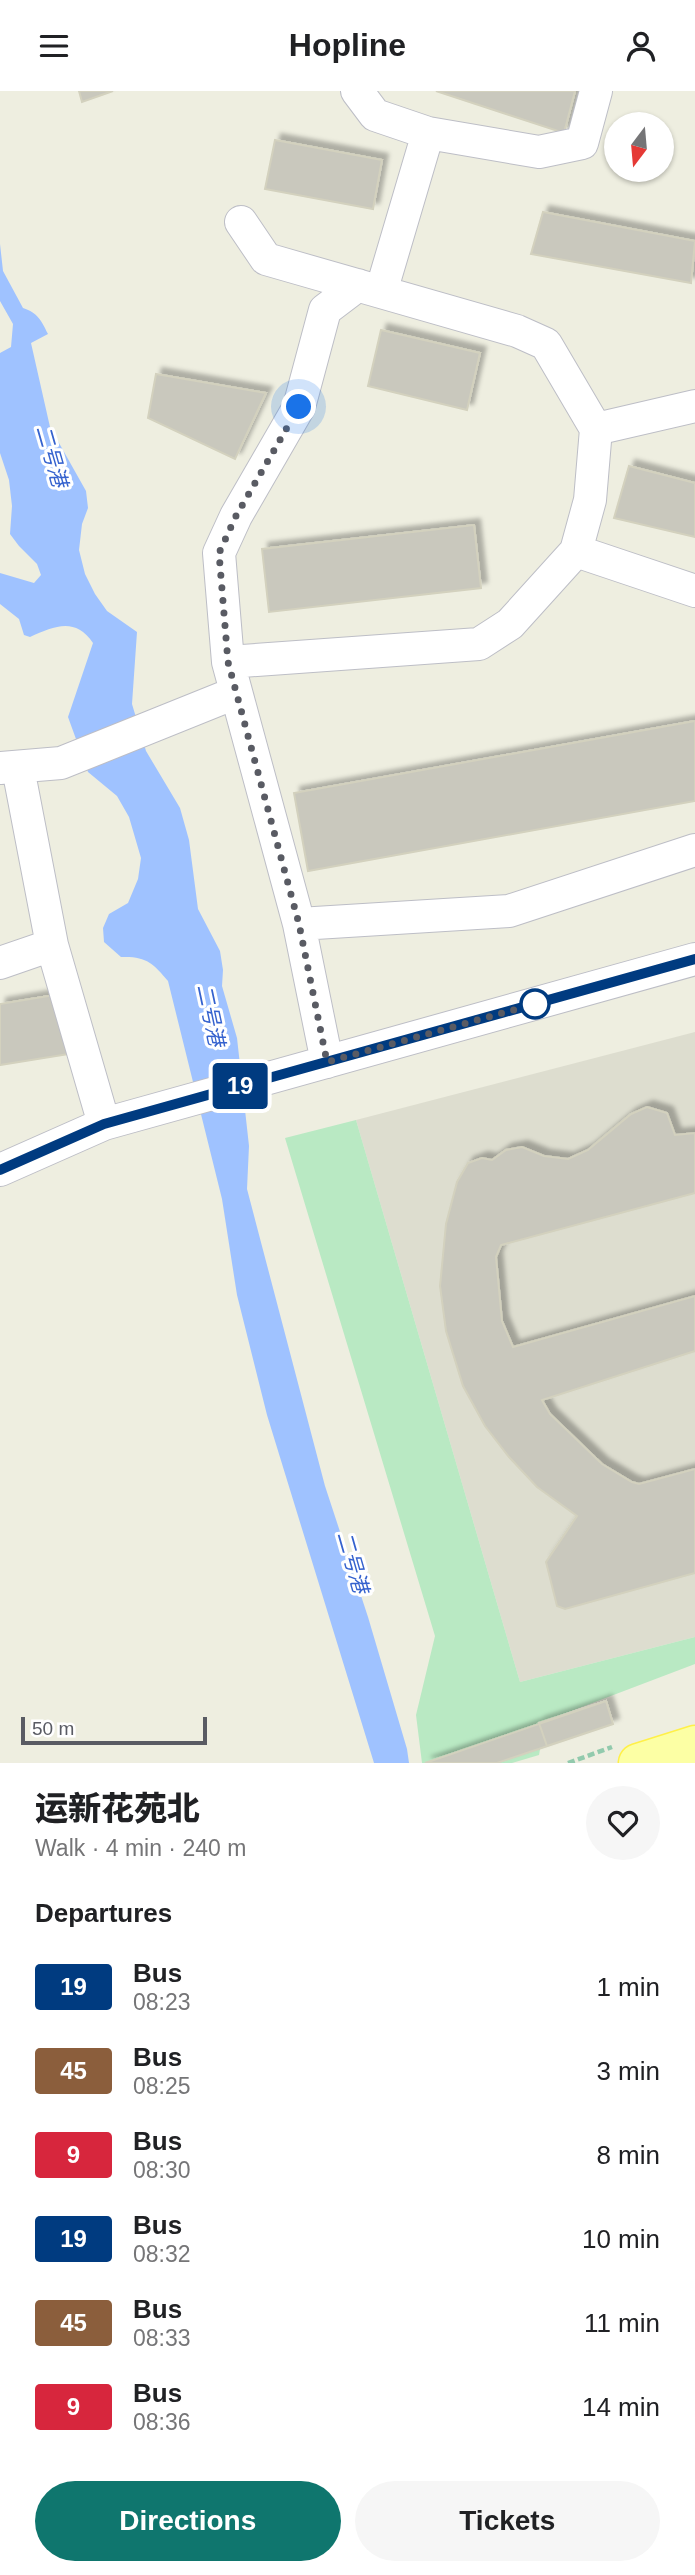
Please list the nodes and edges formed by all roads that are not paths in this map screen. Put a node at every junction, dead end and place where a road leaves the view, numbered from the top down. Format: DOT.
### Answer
graph roads {
  1 [pos="357,91"];
  2 [pos="596,91"];
  3 [pos="428,133"];
  4 [pos="241,222"];
  5 [pos="370,288"];
  6 [pos="695,406"];
  7 [pos="596,429"];
  8 [pos="576,551"];
  9 [pos="695,591"];
  10 [pos="228,662"];
  11 [pos="235,693"];
  12 [pos="9,768"];
  13 [pos="695,851"];
  14 [pos="299,924"];
  15 [pos="52,945"];
  16 [pos="695,958"];
  17 [pos="0,963"];
  18 [pos="327,1062"];
  19 [pos="104,1124"];
  20 [pos="0,1170"];
  21 [pos="695,1745"];
  22 [pos="638,1763"];
  1 -- 3 [label="street"];
  2 -- 3 [label="street"];
  3 -- 5 [label="street"];
  4 -- 5 [label="street"];
  5 -- 7 [label="street"];
  5 -- 10 [label="street"];
  6 -- 7 [label="street"];
  7 -- 8 [label="street"];
  8 -- 9 [label="street"];
  8 -- 10 [label="street"];
  10 -- 11 [label="street"];
  11 -- 12 [label="street"];
  11 -- 14 [label="street"];
  12 -- 15 [label="street"];
  13 -- 14 [label="street"];
  14 -- 18 [label="street"];
  15 -- 17 [label="street"];
  15 -- 19 [label="street"];
  16 -- 18 [label="street"];
  18 -- 19 [label="street"];
  19 -- 20 [label="street"];
  21 -- 22 [label="main road"];
}
